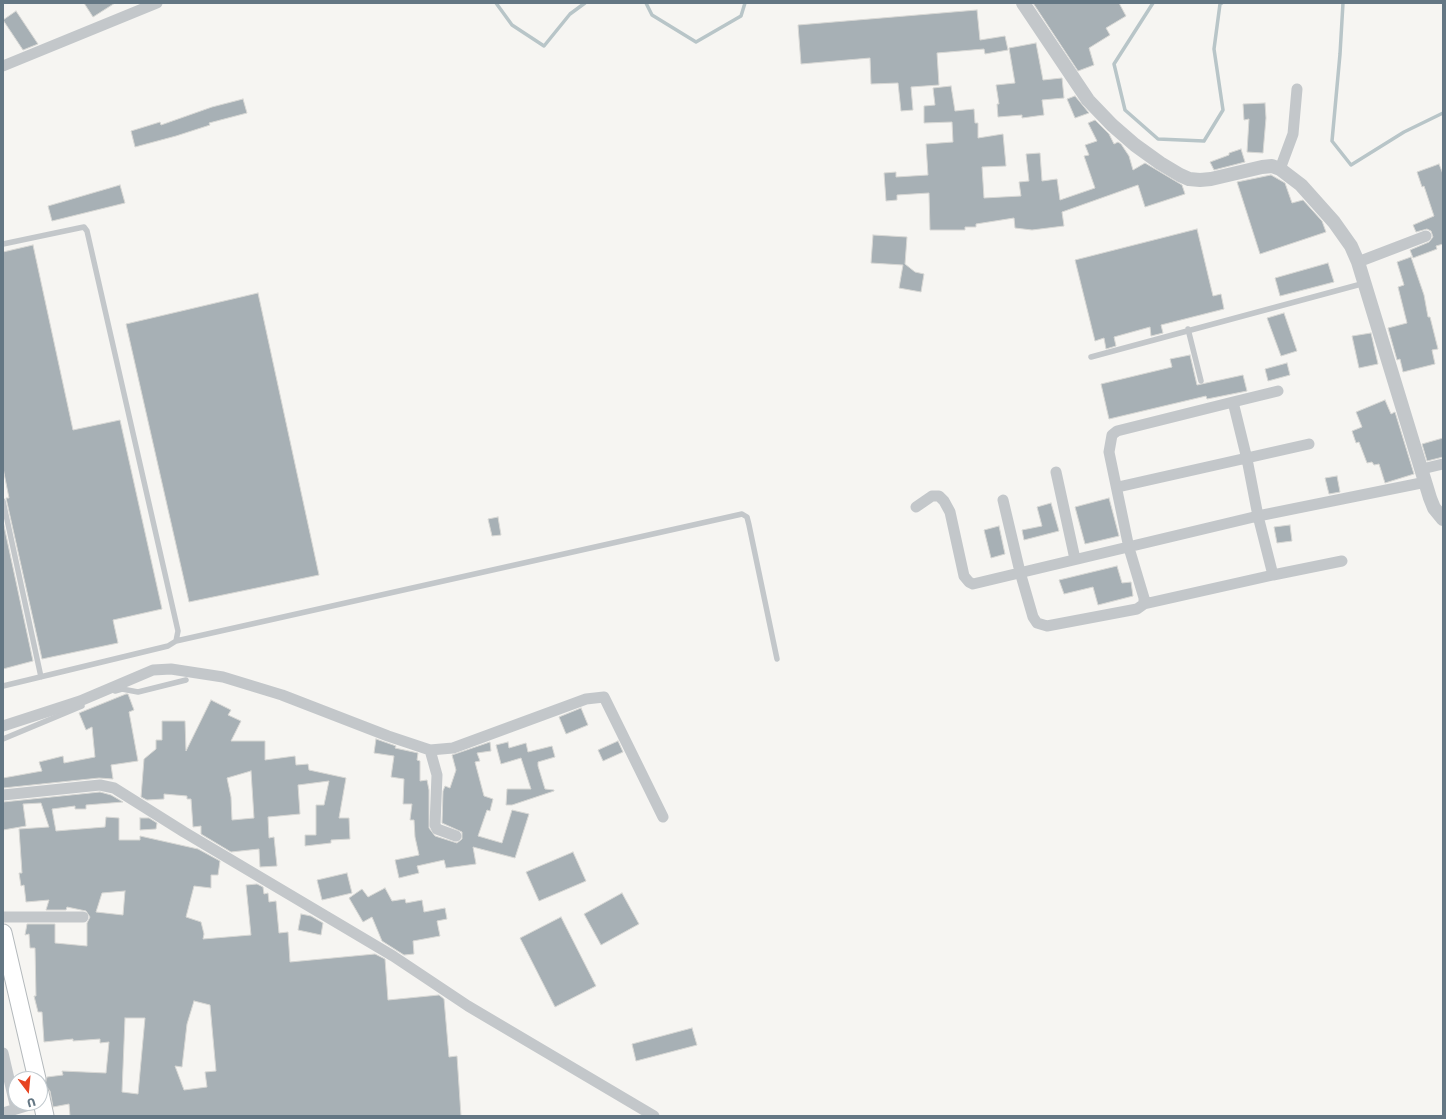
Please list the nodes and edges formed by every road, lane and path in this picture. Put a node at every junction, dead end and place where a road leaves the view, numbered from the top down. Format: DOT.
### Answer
graph roads {
  1 [pos="1023,3"];
  2 [pos="151,4"];
  3 [pos="3,66"];
  4 [pos="1297,89"];
  5 [pos="1280,168"];
  6 [pos="1426,236"];
  7 [pos="3,244"];
  8 [pos="1358,262"];
  9 [pos="1365,283"];
  10 [pos="1188,329"];
  11 [pos="1091,356"];
  12 [pos="1201,381"];
  13 [pos="1278,391"];
  14 [pos="1233,402"];
  15 [pos="1309,444"];
  16 [pos="1247,459"];
  17 [pos="1443,464"];
  18 [pos="1056,472"];
  19 [pos="1424,476"];
  20 [pos="1118,487"];
  21 [pos="1004,500"];
  22 [pos="3,501"];
  23 [pos="916,506"];
  24 [pos="1258,516"];
  25 [pos="1443,519"];
  26 [pos="1129,548"];
  27 [pos="1075,559"];
  28 [pos="1342,561"];
  29 [pos="1020,572"];
  30 [pos="1273,575"];
  31 [pos="1144,604"];
  32 [pos="176,641"];
  33 [pos="777,659"];
  34 [pos="41,677"];
  35 [pos="186,680"];
  36 [pos="3,686"];
  37 [pos="3,726"];
  38 [pos="3,739"];
  39 [pos="430,750"];
  40 [pos="3,795"];
  41 [pos="663,817"];
  42 [pos="456,836"];
  43 [pos="3,917"];
  44 [pos="83,917"];
  45 [pos="3,933"];
  46 [pos="3,1053"];
  47 [pos="35,1071"];
  48 [pos="7,1090"];
  49 [pos="654,1116"];
  1 -- 5 [label="street"];
  2 -- 3 [label="street"];
  4 -- 5 [label="street"];
  5 -- 8 [label="street"];
  6 -- 8 [label="street"];
  7 -- 32 [label="lane"];
  8 -- 9 [label="street"];
  9 -- 10 [label="lane"];
  9 -- 19 [label="street"];
  10 -- 11 [label="lane"];
  10 -- 12 [label="lane"];
  13 -- 14 [label="street"];
  14 -- 16 [label="street"];
  14 -- 20 [label="street"];
  15 -- 16 [label="street"];
  16 -- 20 [label="street"];
  16 -- 24 [label="street"];
  17 -- 19 [label="street"];
  18 -- 27 [label="street"];
  19 -- 24 [label="street"];
  19 -- 25 [label="street"];
  20 -- 26 [label="street"];
  21 -- 29 [label="street"];
  22 -- 34 [label="lane"];
  23 -- 29 [label="street"];
  24 -- 26 [label="street"];
  24 -- 30 [label="street"];
  26 -- 27 [label="street"];
  26 -- 31 [label="street"];
  27 -- 29 [label="street"];
  28 -- 30 [label="street"];
  29 -- 31 [label="street"];
  30 -- 31 [label="street"];
  32 -- 33 [label="lane"];
  32 -- 34 [label="lane"];
  34 -- 36 [label="lane"];
  35 -- 38 [label="lane"];
  37 -- 39 [label="street"];
  39 -- 41 [label="street"];
  39 -- 42 [label="street"];
  40 -- 49 [label="street"];
  43 -- 44 [label="street"];
  45 -- 47 [label="main road"];
  46 -- 48 [label="street"];
}
